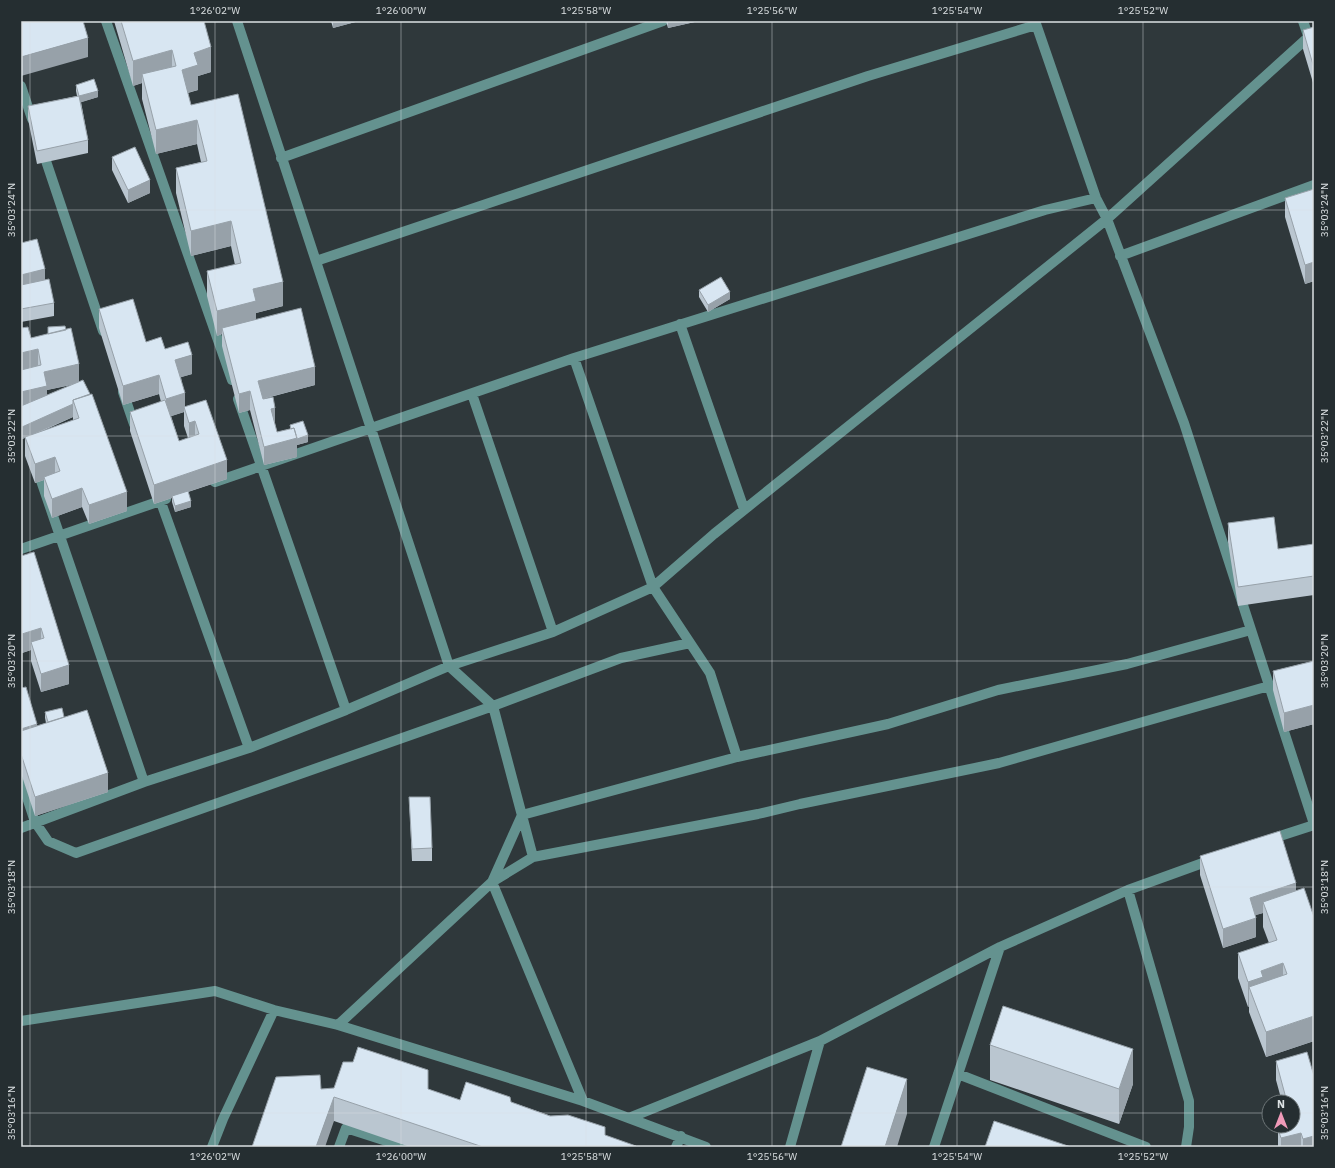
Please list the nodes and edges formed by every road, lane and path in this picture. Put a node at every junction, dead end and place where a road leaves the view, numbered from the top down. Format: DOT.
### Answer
graph roads {
  1 [pos="106,21"];
  2 [pos="237,21"];
  3 [pos="1303,21"];
  4 [pos="657,22"];
  5 [pos="1036,23"];
  6 [pos="1311,35"];
  7 [pos="1314,53"];
  8 [pos="21,86"];
  9 [pos="282,158"];
  10 [pos="1314,186"];
  11 [pos="1096,198"];
  12 [pos="1107,219"];
  13 [pos="1120,256"];
  14 [pos="316,261"];
  15 [pos="680,324"];
  16 [pos="107,343"];
  17 [pos="574,358"];
  18 [pos="120,380"];
  19 [pos="472,394"];
  20 [pos="371,427"];
  21 [pos="137,433"];
  22 [pos="34,461"];
  23 [pos="262,466"];
  24 [pos="155,486"];
  25 [pos="204,486"];
  26 [pos="174,496"];
  27 [pos="160,501"];
  28 [pos="744,509"];
  29 [pos="59,535"];
  30 [pos="21,549"];
  31 [pos="654,587"];
  32 [pos="1250,630"];
  33 [pos="553,632"];
  34 [pos="690,643"];
  35 [pos="449,666"];
  36 [pos="1269,686"];
  37 [pos="493,706"];
  38 [pos="346,710"];
  39 [pos="249,748"];
  40 [pos="737,757"];
  41 [pos="21,779"];
  42 [pos="144,782"];
  43 [pos="522,815"];
  44 [pos="35,822"];
  45 [pos="1314,824"];
  46 [pos="21,828"];
  47 [pos="1262,842"];
  48 [pos="1224,856"];
  49 [pos="533,857"];
  50 [pos="492,882"];
  51 [pos="1128,890"];
  52 [pos="1000,947"];
  53 [pos="274,1010"];
  54 [pos="21,1021"];
  55 [pos="338,1025"];
  56 [pos="820,1041"];
  57 [pos="958,1074"];
  58 [pos="583,1101"];
  59 [pos="629,1118"];
  60 [pos="681,1136"];
  61 [pos="212,1147"];
  62 [pos="339,1147"];
  63 [pos="405,1147"];
  64 [pos="676,1147"];
  65 [pos="706,1147"];
  66 [pos="790,1147"];
  67 [pos="934,1147"];
  68 [pos="1146,1147"];
  69 [pos="1186,1147"];
  1 -- 23 [label="street"];
  2 -- 9 [label="street"];
  3 -- 6 [label="street"];
  4 -- 9 [label="street"];
  5 -- 11 [label="street"];
  5 -- 14 [label="street"];
  6 -- 7 [label="street"];
  6 -- 12 [label="street"];
  8 -- 16 [label="street"];
  9 -- 14 [label="street"];
  10 -- 13 [label="street"];
  11 -- 12 [label="street"];
  11 -- 15 [label="street"];
  12 -- 13 [label="street"];
  12 -- 28 [label="street"];
  13 -- 32 [label="street"];
  14 -- 20 [label="street"];
  15 -- 17 [label="street"];
  15 -- 28 [label="street"];
  17 -- 19 [label="street"];
  17 -- 31 [label="street"];
  18 -- 21 [label="street"];
  19 -- 20 [label="street"];
  19 -- 33 [label="street"];
  20 -- 23 [label="street"];
  20 -- 35 [label="street"];
  22 -- 29 [label="street"];
  23 -- 25 [label="street"];
  23 -- 38 [label="street"];
  24 -- 27 [label="street"];
  26 -- 27 [label="street"];
  27 -- 29 [label="street"];
  27 -- 39 [label="street"];
  28 -- 31 [label="street"];
  29 -- 30 [label="street"];
  29 -- 42 [label="street"];
  31 -- 33 [label="street"];
  31 -- 34 [label="street"];
  32 -- 36 [label="street"];
  32 -- 40 [label="street"];
  33 -- 35 [label="street"];
  34 -- 37 [label="street"];
  34 -- 40 [label="street"];
  35 -- 37 [label="street"];
  35 -- 38 [label="street"];
  36 -- 45 [label="street"];
  36 -- 49 [label="street"];
  37 -- 43 [label="street"];
  37 -- 44 [label="street"];
  38 -- 39 [label="street"];
  39 -- 42 [label="street"];
  40 -- 43 [label="street"];
  41 -- 44 [label="street"];
  42 -- 44 [label="street"];
  43 -- 49 [label="street"];
  43 -- 50 [label="street"];
  44 -- 46 [label="street"];
  45 -- 47 [label="street"];
  48 -- 51 [label="street"];
  49 -- 50 [label="street"];
  50 -- 55 [label="street"];
  50 -- 58 [label="street"];
  51 -- 52 [label="street"];
  51 -- 69 [label="street"];
  52 -- 56 [label="street"];
  52 -- 57 [label="street"];
  53 -- 54 [label="street"];
  53 -- 55 [label="street"];
  53 -- 61 [label="street"];
  55 -- 58 [label="street"];
  56 -- 59 [label="street"];
  56 -- 66 [label="street"];
  57 -- 67 [label="street"];
  57 -- 68 [label="street"];
  58 -- 59 [label="street"];
  59 -- 60 [label="street"];
  60 -- 64 [label="street"];
  60 -- 65 [label="street"];
  62 -- 63 [label="street"];
}
